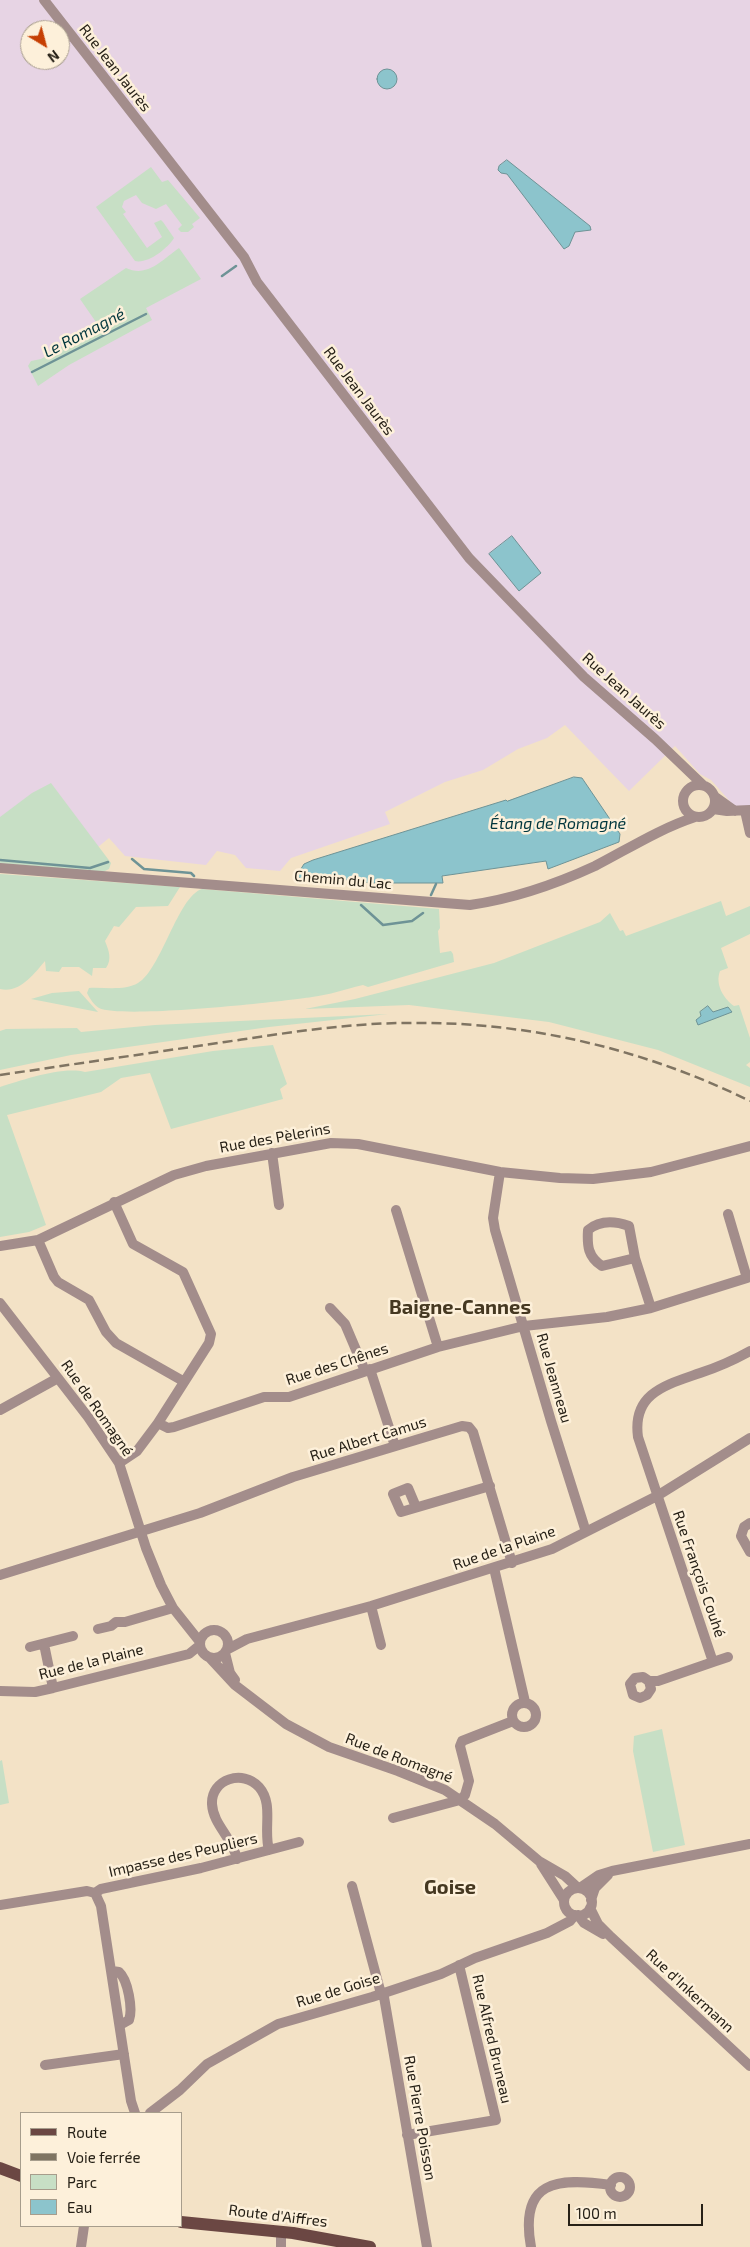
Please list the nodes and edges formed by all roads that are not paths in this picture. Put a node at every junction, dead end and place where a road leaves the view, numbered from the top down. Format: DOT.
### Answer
graph roads {
  1 [pos="44,0"];
  2 [pos="685,768"];
  3 [pos="703,785"];
  4 [pos="689,788"];
  5 [pos="714,796"];
  6 [pos="683,806"];
  7 [pos="713,809"];
  8 [pos="744,811"];
  9 [pos="694,817"];
  10 [pos="667,826"];
  11 [pos="750,833"];
  12 [pos="0,868"];
  13 [pos="750,1146"];
  14 [pos="272,1153"];
  15 [pos="500,1172"];
  16 [pos="114,1202"];
  17 [pos="279,1205"];
  18 [pos="396,1210"];
  19 [pos="728,1214"];
  20 [pos="38,1240"];
  21 [pos="0,1246"];
  22 [pos="635,1258"];
  23 [pos="748,1280"];
  24 [pos="0,1304"];
  25 [pos="330,1308"];
  26 [pos="650,1308"];
  27 [pos="10,1317"];
  28 [pos="0,1323"];
  29 [pos="524,1326"];
  30 [pos="438,1347"];
  31 [pos="750,1351"];
  32 [pos="367,1370"];
  33 [pos="58,1378"];
  34 [pos="183,1382"];
  35 [pos="0,1410"];
  36 [pos="158,1423"];
  37 [pos="750,1438"];
  38 [pos="395,1446"];
  39 [pos="119,1463"];
  40 [pos="490,1486"];
  41 [pos="657,1496"];
  42 [pos="416,1507"];
  43 [pos="750,1523"];
  44 [pos="142,1531"];
  45 [pos="586,1532"];
  46 [pos="750,1552"];
  47 [pos="512,1563"];
  48 [pos="494,1568"];
  49 [pos="0,1574"];
  50 [pos="372,1606"];
  51 [pos="173,1608"];
  52 [pos="185,1624"];
  53 [pos="98,1630"];
  54 [pos="210,1630"];
  55 [pos="226,1635"];
  56 [pos="73,1636"];
  57 [pos="247,1639"];
  58 [pos="44,1644"];
  59 [pos="200,1644"];
  60 [pos="381,1645"];
  61 [pos="30,1647"];
  62 [pos="227,1651"];
  63 [pos="189,1654"];
  64 [pos="208,1657"];
  65 [pos="728,1657"];
  66 [pos="713,1662"];
  67 [pos="649,1681"];
  68 [pos="53,1688"];
  69 [pos="243,1690"];
  70 [pos="0,1691"];
  71 [pos="524,1702"];
  72 [pos="513,1721"];
  73 [pos="460,1800"];
  74 [pos="393,1818"];
  75 [pos="299,1842"];
  76 [pos="750,1844"];
  77 [pos="269,1850"];
  78 [pos="237,1859"];
  79 [pos="539,1862"];
  80 [pos="612,1871"];
  81 [pos="352,1886"];
  82 [pos="579,1888"];
  83 [pos="95,1893"];
  84 [pos="565,1904"];
  85 [pos="590,1904"];
  86 [pos="0,1905"];
  87 [pos="577,1915"];
  88 [pos="554,1929"];
  89 [pos="611,1937"];
  90 [pos="459,1965"];
  91 [pos="382,1994"];
  92 [pos="124,2054"];
  93 [pos="45,2065"];
  94 [pos="750,2066"];
  95 [pos="135,2112"];
  96 [pos="151,2112"];
  97 [pos="408,2135"];
  98 [pos="0,2168"];
  99 [pos="20,2176"];
  100 [pos="610,2184"];
  101 [pos="182,2222"];
  102 [pos="84,2227"];
  103 [pos="281,2232"];
  104 [pos="81,2247"];
  105 [pos="281,2247"];
  106 [pos="370,2247"];
  107 [pos="427,2247"];
  108 [pos="530,2247"];
  1 -- 2 [label="street, Rue Jean Jaurès"];
  2 -- 3 [label="street, Rue Jean Jaurès"];
  2 -- 4 [label="street"];
  3 -- 4 [label="street"];
  3 -- 5 [label="street"];
  4 -- 6 [label="street"];
  5 -- 7 [label="street"];
  5 -- 8 [label="street"];
  6 -- 9 [label="street"];
  6 -- 10 [label="street, Chemin du Lac"];
  7 -- 8 [label="street"];
  7 -- 9 [label="street"];
  8 -- 11 [label="street"];
  9 -- 10 [label="street, Chemin du Lac"];
  10 -- 12 [label="street, Chemin du Lac"];
  13 -- 15 [label="street, Rue des Pèlerins"];
  14 -- 15 [label="street, Rue des Pèlerins"];
  14 -- 16 [label="street, Rue des Pèlerins"];
  14 -- 17 [label="street"];
  15 -- 29 [label="street, Rue Jeanneau"];
  16 -- 20 [label="street, Rue des Pèlerins"];
  16 -- 34 [label="street"];
  18 -- 30 [label="street"];
  19 -- 23 [label="street"];
  20 -- 21 [label="street, Rue des Pèlerins"];
  20 -- 34 [label="street"];
  22 -- 22 [label="street"];
  22 -- 26 [label="street"];
  23 -- 26 [label="street, Rue des Chênes"];
  24 -- 27 [label="street, Rue de Romagné"];
  25 -- 32 [label="street"];
  26 -- 29 [label="street, Rue des Chênes"];
  27 -- 28 [label="street"];
  27 -- 33 [label="street, Rue de Romagné"];
  29 -- 30 [label="street, Rue des Chênes"];
  29 -- 45 [label="street, Rue Jeanneau"];
  30 -- 32 [label="street, Rue des Chênes"];
  31 -- 41 [label="street, Rue François Couhé"];
  32 -- 36 [label="street, Rue des Chênes"];
  32 -- 38 [label="street"];
  33 -- 35 [label="street"];
  33 -- 39 [label="street, Rue de Romagné"];
  34 -- 36 [label="street"];
  36 -- 39 [label="street"];
  37 -- 41 [label="street, Rue de la Plaine"];
  38 -- 40 [label="street, Rue Albert Camus"];
  38 -- 44 [label="street, Rue Albert Camus"];
  39 -- 44 [label="street, Rue de Romagné"];
  40 -- 42 [label="street"];
  40 -- 47 [label="street, Rue Albert Camus"];
  41 -- 45 [label="street, Rue de la Plaine"];
  41 -- 66 [label="street, Rue François Couhé"];
  43 -- 46 [label="street"];
  44 -- 49 [label="street, Rue Albert Camus"];
  44 -- 51 [label="street, Rue de Romagné"];
  45 -- 47 [label="street, Rue de la Plaine"];
  47 -- 48 [label="street, Rue de la Plaine"];
  48 -- 50 [label="street, Rue de la Plaine"];
  48 -- 71 [label="street"];
  50 -- 57 [label="street, Rue de la Plaine"];
  50 -- 60 [label="street"];
  51 -- 52 [label="street, Rue de Romagné"];
  51 -- 53 [label="street"];
  52 -- 54 [label="street"];
  52 -- 59 [label="street, Rue de Romagné"];
  54 -- 55 [label="street"];
  54 -- 59 [label="street"];
  55 -- 57 [label="street, Rue de la Plaine"];
  55 -- 62 [label="street"];
  56 -- 58 [label="street"];
  57 -- 62 [label="street, Rue de la Plaine"];
  58 -- 61 [label="street"];
  58 -- 68 [label="street"];
  59 -- 63 [label="street, Rue de la Plaine"];
  59 -- 64 [label="street"];
  62 -- 64 [label="street"];
  62 -- 69 [label="street, Rue de Romagné"];
  63 -- 64 [label="street, Rue de la Plaine"];
  63 -- 68 [label="street, Rue de la Plaine"];
  64 -- 69 [label="street, Rue de Romagné"];
  65 -- 66 [label="street, Rue François Couhé"];
  66 -- 67 [label="street, Rue François Couhé"];
  68 -- 70 [label="street, Rue de la Plaine"];
  69 -- 73 [label="street, Rue de Romagné"];
  71 -- 72 [label="street"];
  71 -- 72 [label="street"];
  72 -- 73 [label="street"];
  73 -- 74 [label="street"];
  73 -- 79 [label="street, Rue de Romagné"];
  75 -- 77 [label="street, Impasse des Peupliers"];
  76 -- 80 [label="street"];
  77 -- 78 [label="street, Impasse des Peupliers"];
  77 -- 78 [label="street"];
  78 -- 83 [label="street, Impasse des Peupliers"];
  79 -- 82 [label="street, Rue de Romagné"];
  79 -- 84 [label="street, Rue de Romagné"];
  80 -- 82 [label="street"];
  80 -- 85 [label="street"];
  81 -- 91 [label="street, Rue Pierre Poisson"];
  82 -- 84 [label="street"];
  82 -- 85 [label="street"];
  83 -- 86 [label="street"];
  83 -- 92 [label="street, Impasse des Peupliers"];
  84 -- 87 [label="street"];
  84 -- 88 [label="street"];
  85 -- 87 [label="street"];
  85 -- 89 [label="street, Rue d'Inkermann"];
  87 -- 88 [label="street, Rue de Goise"];
  87 -- 89 [label="street, Rue d'Inkermann"];
  88 -- 90 [label="street, Rue de Goise"];
  89 -- 94 [label="street, Rue d'Inkermann"];
  90 -- 91 [label="street, Rue de Goise"];
  90 -- 97 [label="street, Rue Alfred Bruneau"];
  91 -- 96 [label="street, Rue de Goise"];
  91 -- 97 [label="street, Rue Pierre Poisson"];
  92 -- 93 [label="street"];
  92 -- 95 [label="street, Impasse des Peupliers"];
  97 -- 107 [label="street, Rue Pierre Poisson"];
  98 -- 99 [label="main road"];
  100 -- 108 [label="street"];
  101 -- 103 [label="main road, Route d'Aiffres"];
  102 -- 104 [label="street"];
  103 -- 105 [label="street"];
  103 -- 106 [label="main road, Route d'Aiffres"];
}
